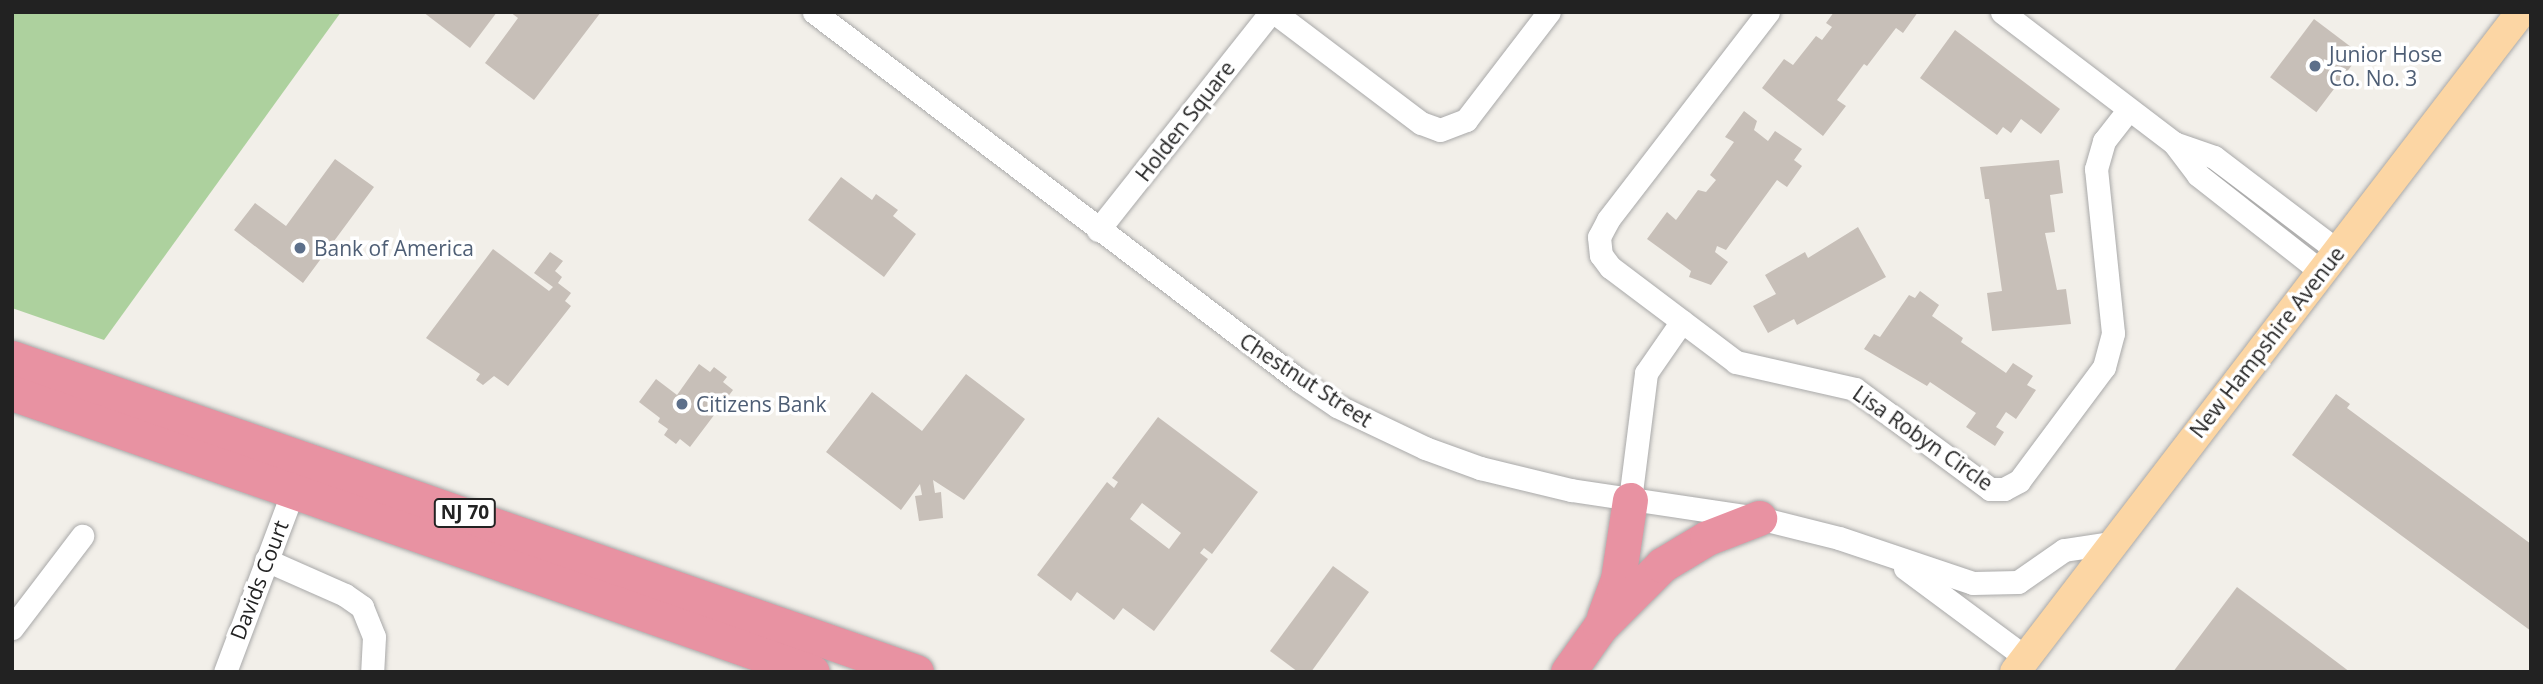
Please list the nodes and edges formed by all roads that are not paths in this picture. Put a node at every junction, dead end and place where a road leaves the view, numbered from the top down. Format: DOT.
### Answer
graph roads {
  1 [pos="814,12"];
  2 [pos="1273,12"];
  3 [pos="1549,12"];
  4 [pos="1769,12"];
  5 [pos="2002,12"];
  6 [pos="2521,12"];
  7 [pos="2128,110"];
  8 [pos="1098,230"];
  9 [pos="2331,262"];
  10 [pos="1682,321"];
  11 [pos="12,358"];
  12 [pos="17,403"];
  13 [pos="294,488"];
  14 [pos="1630,500"];
  15 [pos="1759,518"];
  16 [pos="82,536"];
  17 [pos="2110,543"];
  18 [pos="1889,555"];
  19 [pos="266,560"];
  20 [pos="1600,627"];
  21 [pos="12,628"];
  22 [pos="2020,664"];
  23 [pos="225,672"];
  24 [pos="372,672"];
  25 [pos="812,672"];
  26 [pos="916,672"];
  27 [pos="1568,672"];
  1 -- 8 [label="street, Chestnut Street"];
  2 -- 3 [label="street, Holden Square"];
  2 -- 8 [label="street, Holden Square"];
  4 -- 10 [label="street, Lisa Robyn Circle"];
  5 -- 7 [label="street"];
  6 -- 9 [label="main road, New Hampshire Avenue"];
  7 -- 9 [label="street"];
  7 -- 10 [label="street, Lisa Robyn Circle"];
  8 -- 14 [label="street, Chestnut Street"];
  9 -- 17 [label="main road, New Hampshire Avenue"];
  10 -- 14 [label="street"];
  11 -- 26 [label="highway, NJ 70"];
  12 -- 13 [label="highway, NJ 70"];
  13 -- 19 [label="street, Davids Court"];
  13 -- 25 [label="highway, NJ 70"];
  14 -- 15 [label="street, Chestnut Street"];
  14 -- 20 [label="highway"];
  15 -- 18 [label="street, Chestnut Street"];
  15 -- 20 [label="highway"];
  16 -- 21 [label="street"];
  17 -- 18 [label="street, Chestnut Street"];
  17 -- 22 [label="main road, New Hampshire Avenue"];
  18 -- 22 [label="street, Chestnut Street"];
  19 -- 23 [label="street, Davids Court"];
  19 -- 24 [label="street"];
  20 -- 27 [label="highway"];
}
